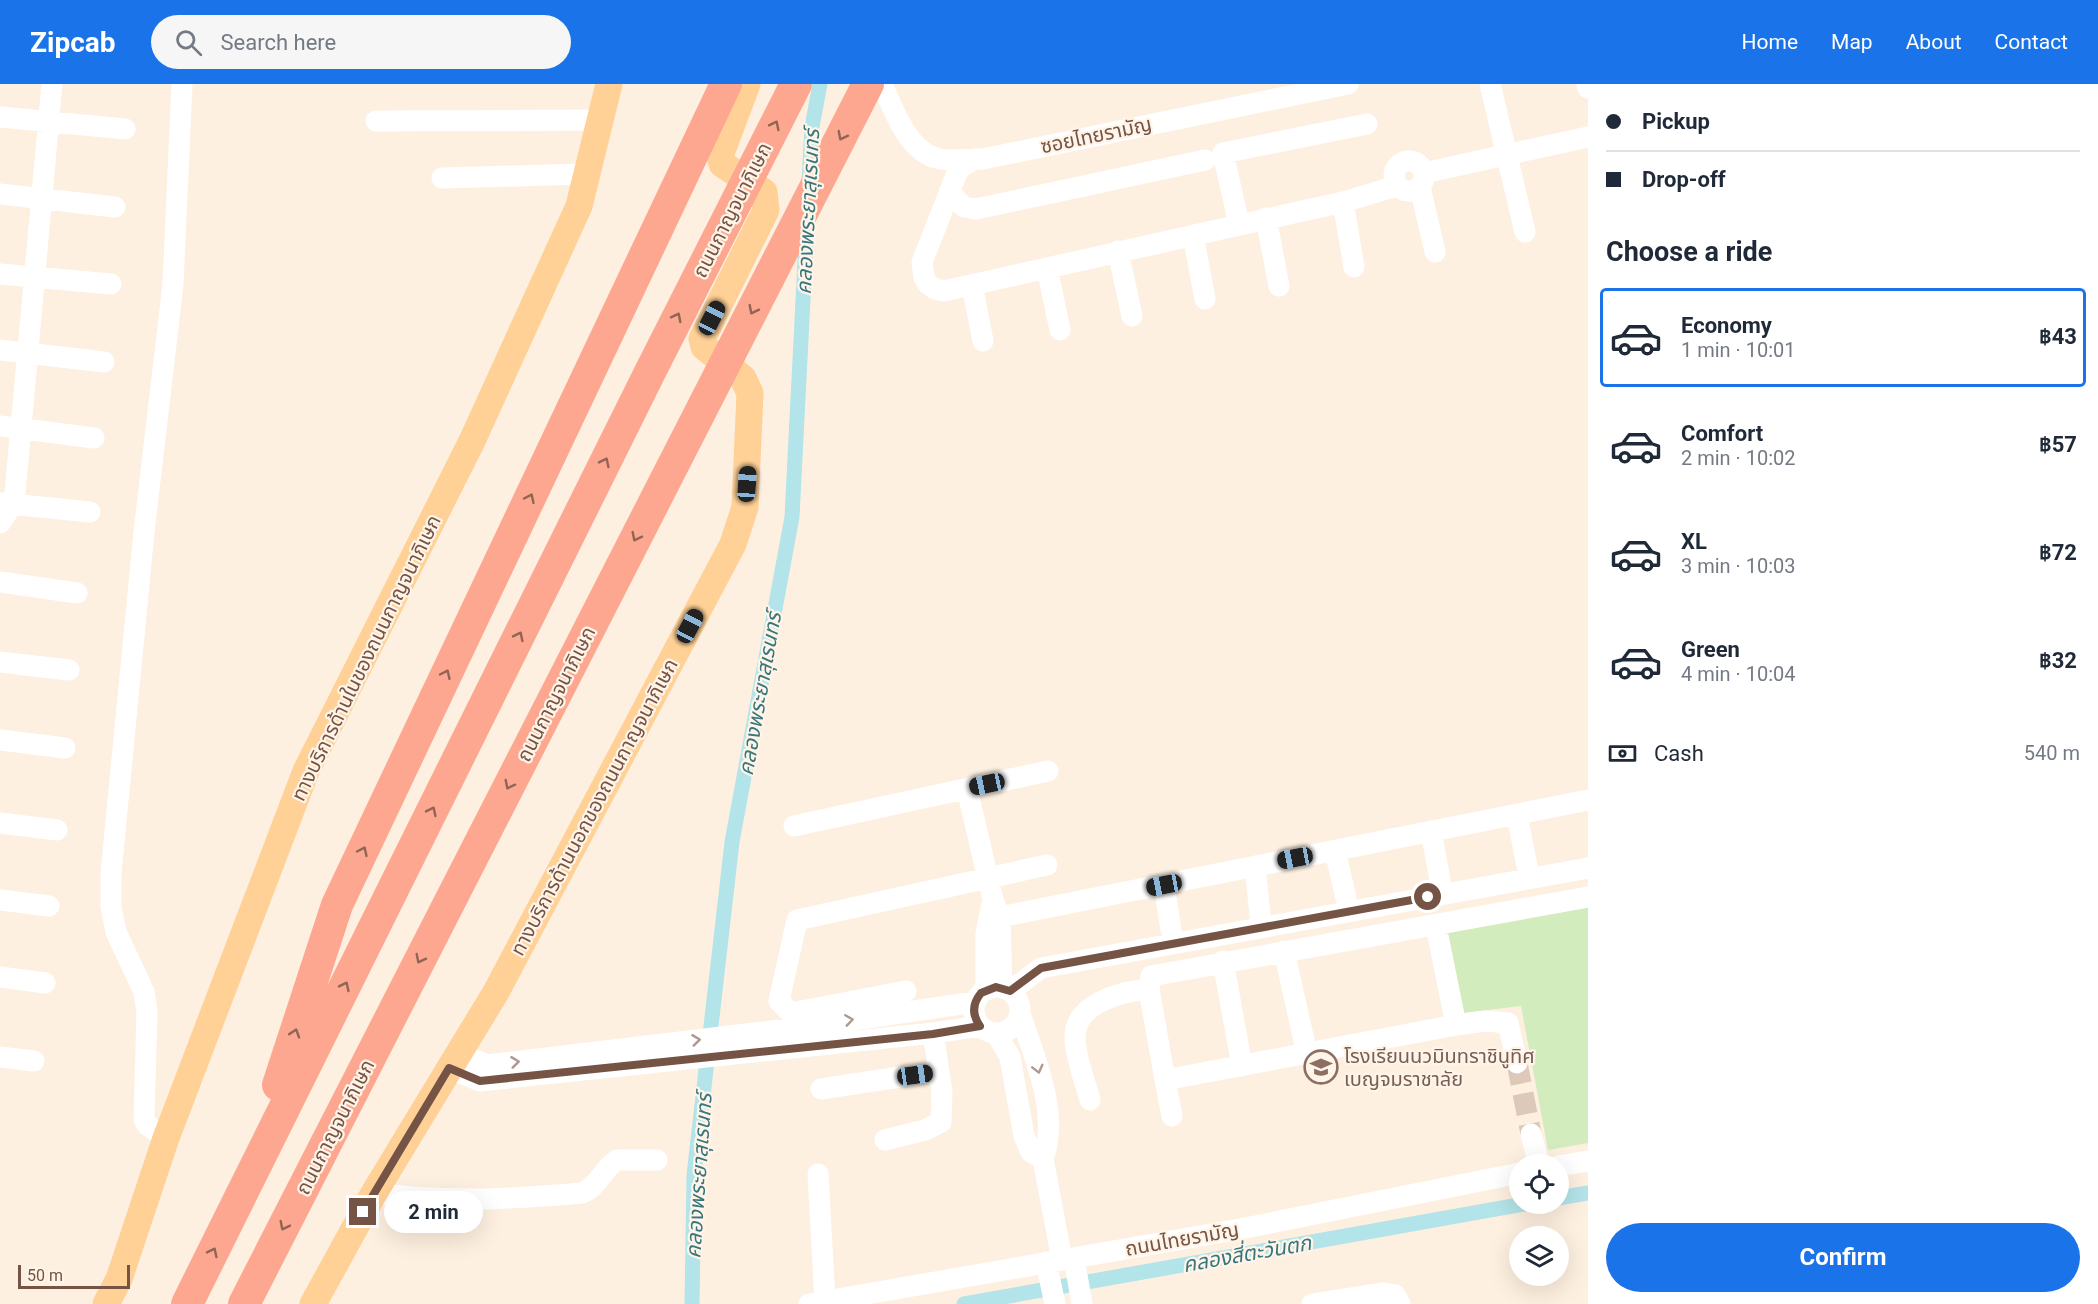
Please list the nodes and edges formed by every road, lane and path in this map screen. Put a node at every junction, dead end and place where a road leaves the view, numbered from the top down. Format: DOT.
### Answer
graph roads {
  1 [pos="52,84"];
  2 [pos="182,84"];
  3 [pos="609,84"];
  4 [pos="726,84"];
  5 [pos="747,84"];
  6 [pos="796,84"];
  7 [pos="868,84"];
  8 [pos="882,84"];
  9 [pos="1348,84"];
  10 [pos="1490,84"];
  11 [pos="0,117"];
  12 [pos="600,120"];
  13 [pos="376,121"];
  14 [pos="49,123"];
  15 [pos="1367,124"];
  16 [pos="125,129"];
  17 [pos="1588,137"];
  18 [pos="1508,156"];
  19 [pos="975,159"];
  20 [pos="1205,160"];
  21 [pos="586,174"];
  22 [pos="442,178"];
  23 [pos="1422,180"];
  24 [pos="1397,186"];
  25 [pos="949,192"];
  26 [pos="0,194"];
  27 [pos="42,200"];
  28 [pos="1343,202"];
  29 [pos="116,207"];
  30 [pos="1266,218"];
  31 [pos="1239,224"];
  32 [pos="1525,232"];
  33 [pos="1193,235"];
  34 [pos="1118,251"];
  35 [pos="1435,252"];
  36 [pos="1354,267"];
  37 [pos="1047,268"];
  38 [pos="0,274"];
  39 [pos="35,278"];
  40 [pos="111,284"];
  41 [pos="972,285"];
  42 [pos="1279,286"];
  43 [pos="1205,299"];
  44 [pos="1132,316"];
  45 [pos="1060,330"];
  46 [pos="983,341"];
  47 [pos="0,350"];
  48 [pos="28,353"];
  49 [pos="104,362"];
  50 [pos="0,426"];
  51 [pos="21,429"];
  52 [pos="94,438"];
  53 [pos="6,503"];
  54 [pos="90,512"];
  55 [pos="0,523"];
  56 [pos="0,582"];
  57 [pos="77,593"];
  58 [pos="0,662"];
  59 [pos="69,670"];
  60 [pos="0,740"];
  61 [pos="65,748"];
  62 [pos="1048,771"];
  63 [pos="967,789"];
  64 [pos="1588,800"];
  65 [pos="1517,814"];
  66 [pos="0,823"];
  67 [pos="794,826"];
  68 [pos="57,830"];
  69 [pos="1431,831"];
  70 [pos="1335,850"];
  71 [pos="1047,865"];
  72 [pos="1255,866"];
  73 [pos="1527,866"];
  74 [pos="1588,868"];
  75 [pos="987,878"];
  76 [pos="1440,880"];
  77 [pos="1164,885"];
  78 [pos="1588,897"];
  79 [pos="1346,898"];
  80 [pos="0,900"];
  81 [pos="49,906"];
  82 [pos="996,909"];
  83 [pos="1260,915"];
  84 [pos="1436,926"];
  85 [pos="1171,930"];
  86 [pos="1284,951"];
  87 [pos="1223,962"];
  88 [pos="0,977"];
  89 [pos="45,983"];
  90 [pos="1149,989"];
  91 [pos="906,991"];
  92 [pos="993,993"];
  93 [pos="1020,1013"];
  94 [pos="1456,1024"];
  95 [pos="988,1029"];
  96 [pos="933,1034"];
  97 [pos="814,1036"];
  98 [pos="1307,1054"];
  99 [pos="0,1057"];
  100 [pos="454,1060"];
  101 [pos="34,1061"];
  102 [pos="1517,1063"];
  103 [pos="1242,1066"];
  104 [pos="939,1071"];
  105 [pos="1165,1080"];
  106 [pos="821,1089"];
  107 [pos="1090,1100"];
  108 [pos="1172,1116"];
  109 [pos="1531,1134"];
  110 [pos="166,1138"];
  111 [pos="885,1140"];
  112 [pos="1536,1154"];
  113 [pos="1044,1159"];
  114 [pos="657,1160"];
  115 [pos="1588,1161"];
  116 [pos="1569,1164"];
  117 [pos="818,1174"];
  118 [pos="1509,1175"];
  119 [pos="245,1189"];
  120 [pos="374,1193"];
  121 [pos="1061,1265"];
  122 [pos="1081,1300"];
  123 [pos="817,1302"];
  124 [pos="1054,1302"];
  125 [pos="106,1304"];
  126 [pos="187,1304"];
  127 [pos="244,1304"];
  128 [pos="313,1304"];
  129 [pos="1312,1304"];
  130 [pos="1400,1304"];
  1 -- 14 [label="street"];
  2 -- 110 [label="street"];
  3 -- 12 [label="main road, ทางบริการด้านในของถนนกาญจนาภิเษก"];
  119 -- 4 [label="highway, one-way"];
  5 -- 100 [label="main road, ทางบริการด้านนอกของถนนกาญจนาภิเษก"];
  119 -- 6 [label="highway, ถนนกาญจนาภิเษก, one-way"];
  7 -- 127 [label="highway, ถนนกาญจนาภิเษก, one-way"];
  8 -- 19 [label="street, ซอยไทยรามัญ"];
  9 -- 19 [label="street, ซอยไทยรามัญ"];
  10 -- 18 [label="street"];
  11 -- 14 [label="street"];
  12 -- 13 [label="street"];
  12 -- 21 [label="main road, ทางบริการด้านในของถนนกาญจนาภิเษก"];
  14 -- 16 [label="street"];
  14 -- 27 [label="street"];
  15 -- 31 [label="street"];
  17 -- 18 [label="street"];
  18 -- 23 [label="street"];
  18 -- 32 [label="street"];
  19 -- 25 [label="street"];
  20 -- 25 [label="street"];
  21 -- 22 [label="street"];
  21 -- 110 [label="main road, ทางบริการด้านในของถนนกาญจนาภิเษก"];
  23 -- 24 [label="street"];
  23 -- 24 [label="street"];
  23 -- 35 [label="street"];
  24 -- 28 [label="street"];
  25 -- 41 [label="street"];
  26 -- 27 [label="street"];
  27 -- 29 [label="street"];
  27 -- 39 [label="street"];
  28 -- 30 [label="street"];
  28 -- 36 [label="street"];
  30 -- 31 [label="street"];
  30 -- 42 [label="street"];
  31 -- 33 [label="street"];
  33 -- 34 [label="street"];
  33 -- 43 [label="street"];
  34 -- 37 [label="street"];
  34 -- 44 [label="street"];
  37 -- 41 [label="street"];
  37 -- 45 [label="street"];
  38 -- 39 [label="street"];
  39 -- 40 [label="street"];
  39 -- 48 [label="street"];
  41 -- 46 [label="street"];
  47 -- 48 [label="street"];
  48 -- 49 [label="street"];
  48 -- 51 [label="street"];
  50 -- 51 [label="street"];
  51 -- 52 [label="street"];
  51 -- 53 [label="street"];
  53 -- 54 [label="street"];
  53 -- 55 [label="street"];
  56 -- 57 [label="street"];
  58 -- 59 [label="street"];
  60 -- 61 [label="street"];
  62 -- 63 [label="street"];
  63 -- 67 [label="street"];
  63 -- 75 [label="street"];
  64 -- 65 [label="street"];
  65 -- 69 [label="street"];
  65 -- 73 [label="street"];
  66 -- 68 [label="street"];
  69 -- 70 [label="street"];
  69 -- 76 [label="street"];
  70 -- 72 [label="street"];
  70 -- 79 [label="street"];
  71 -- 75 [label="street"];
  72 -- 77 [label="street"];
  72 -- 83 [label="street"];
  74 -- 92 [label="street"];
  75 -- 82 [label="street"];
  75 -- 91 [label="street"];
  77 -- 82 [label="street"];
  77 -- 85 [label="street"];
  78 -- 84 [label="street"];
  80 -- 81 [label="street"];
  82 -- 92 [label="street"];
  84 -- 86 [label="street"];
  84 -- 94 [label="street"];
  86 -- 87 [label="street"];
  86 -- 98 [label="street"];
  87 -- 90 [label="street"];
  87 -- 103 [label="street"];
  88 -- 89 [label="street"];
  90 -- 105 [label="street"];
  90 -- 107 [label="street"];
  92 -- 93 [label="street"];
  92 -- 95 [label="street"];
  97 -- 92 [label="street, one-way"];
  93 -- 95 [label="street"];
  93 -- 113 [label="street, one-way"];
  94 -- 98 [label="street"];
  94 -- 102 [label="street"];
  95 -- 96 [label="street"];
  95 -- 113 [label="street"];
  96 -- 97 [label="street"];
  96 -- 104 [label="street"];
  97 -- 100 [label="street"];
  98 -- 103 [label="street"];
  99 -- 101 [label="street"];
  100 -- 120 [label="main road, ทางบริการด้านนอกของถนนกาญจนาภิเษก"];
  103 -- 105 [label="street"];
  104 -- 106 [label="street"];
  104 -- 111 [label="street"];
  105 -- 108 [label="street"];
  109 -- 112 [label="street"];
  110 -- 125 [label="main road, ทางบริการด้านในของถนนกาญจนาภิเษก"];
  113 -- 121 [label="street"];
  114 -- 120 [label="street"];
  115 -- 116 [label="street"];
  117 -- 123 [label="street"];
  118 -- 121 [label="street, ถนนไทยรามัญ"];
  126 -- 119 [label="highway, ถนนกาญจนาภิเษก, one-way"];
  120 -- 128 [label="main road, ทางบริการด้านนอกของถนนกาญจนาภิเษก"];
  121 -- 122 [label="street"];
  121 -- 123 [label="street, ถนนไทยรามัญ"];
  121 -- 124 [label="street"];
  129 -- 130 [label="street"];
}
